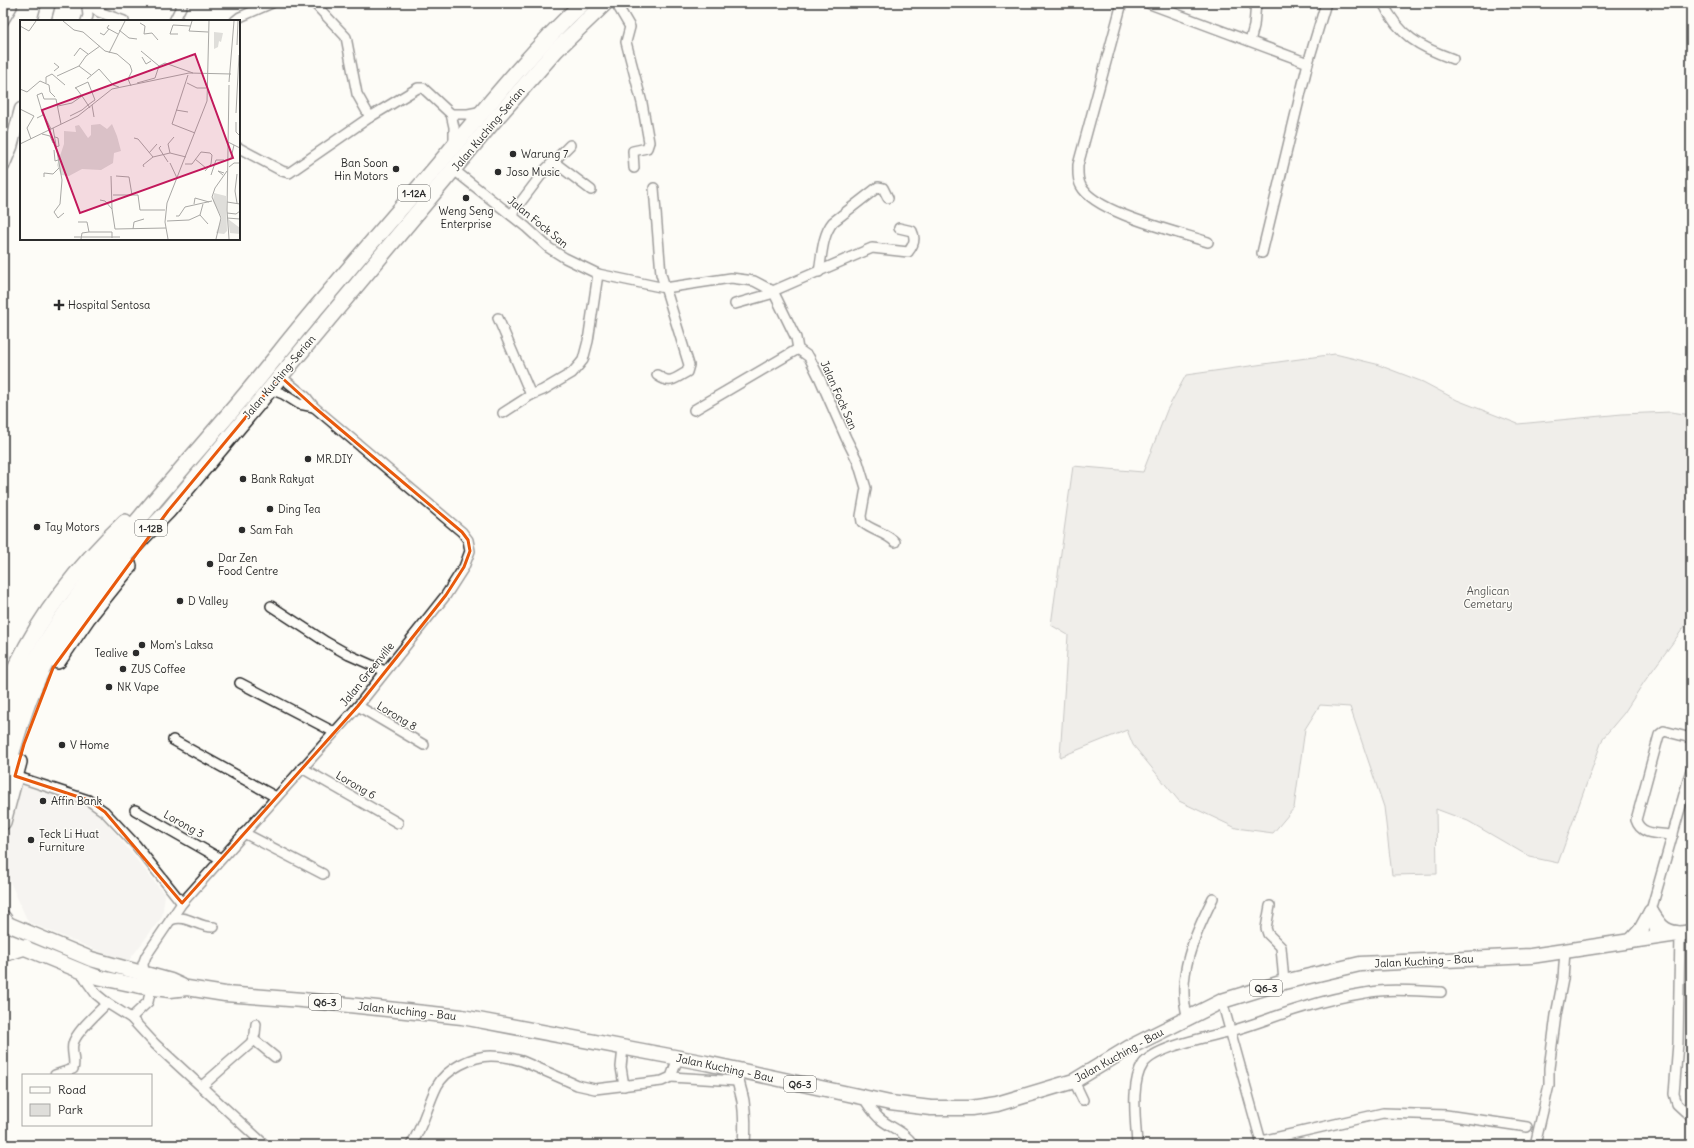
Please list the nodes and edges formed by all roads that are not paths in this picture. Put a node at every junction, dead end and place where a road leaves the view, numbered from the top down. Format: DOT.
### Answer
graph roads {
  1 [pos="49,3"];
  2 [pos="183,3"];
  3 [pos="272,3"];
  4 [pos="314,3"];
  5 [pos="583,3"];
  6 [pos="605,3"];
  7 [pos="616,3"];
  8 [pos="1122,3"];
  9 [pos="1147,3"];
  10 [pos="1256,3"];
  11 [pos="1326,3"];
  12 [pos="1383,3"];
  13 [pos="12,7"];
  14 [pos="44,20"];
  15 [pos="86,20"];
  16 [pos="121,20"];
  17 [pos="174,20"];
  18 [pos="236,20"];
  19 [pos="3,22"];
  20 [pos="1250,41"];
  21 [pos="1453,59"];
  22 [pos="1308,64"];
  23 [pos="483,111"];
  24 [pos="20,113"];
  25 [pos="452,114"];
  26 [pos="370,117"];
  27 [pos="454,145"];
  28 [pos="570,145"];
  29 [pos="240,149"];
  30 [pos="554,162"];
  31 [pos="3,166"];
  32 [pos="634,168"];
  33 [pos="454,170"];
  34 [pos="654,188"];
  35 [pos="591,190"];
  36 [pos="888,198"];
  37 [pos="511,215"];
  38 [pos="899,228"];
  39 [pos="1208,242"];
  40 [pos="1262,253"];
  41 [pos="819,272"];
  42 [pos="598,274"];
  43 [pos="665,288"];
  44 [pos="773,292"];
  45 [pos="735,304"];
  46 [pos="498,318"];
  47 [pos="798,349"];
  48 [pos="657,375"];
  49 [pos="280,376"];
  50 [pos="270,389"];
  51 [pos="531,395"];
  52 [pos="314,407"];
  53 [pos="694,410"];
  54 [pos="502,413"];
  55 [pos="154,500"];
  56 [pos="168,510"];
  57 [pos="895,542"];
  58 [pos="271,606"];
  59 [pos="36,669"];
  60 [pos="385,671"];
  61 [pos="240,683"];
  62 [pos="3,705"];
  63 [pos="358,706"];
  64 [pos="334,732"];
  65 [pos="3,737"];
  66 [pos="1691,738"];
  67 [pos="173,740"];
  68 [pos="424,745"];
  69 [pos="302,768"];
  70 [pos="1691,770"];
  71 [pos="9,778"];
  72 [pos="276,797"];
  73 [pos="135,810"];
  74 [pos="3,822"];
  75 [pos="398,823"];
  76 [pos="244,833"];
  77 [pos="1673,835"];
  78 [pos="221,859"];
  79 [pos="323,874"];
  80 [pos="1213,898"];
  81 [pos="182,903"];
  82 [pos="1270,906"];
  83 [pos="1651,912"];
  84 [pos="171,920"];
  85 [pos="4,921"];
  86 [pos="214,927"];
  87 [pos="1686,933"];
  88 [pos="1655,937"];
  89 [pos="3,939"];
  90 [pos="1631,941"];
  91 [pos="24,947"];
  92 [pos="1565,951"];
  93 [pos="3,954"];
  94 [pos="81,971"];
  95 [pos="144,974"];
  96 [pos="1284,982"];
  97 [pos="151,988"];
  98 [pos="187,988"];
  99 [pos="1441,992"];
  100 [pos="1222,1001"];
  101 [pos="107,1003"];
  102 [pos="131,1018"];
  103 [pos="1188,1018"];
  104 [pos="256,1024"];
  105 [pos="1230,1031"];
  106 [pos="253,1039"];
  107 [pos="623,1048"];
  108 [pos="275,1057"];
  109 [pos="678,1058"];
  110 [pos="58,1074"];
  111 [pos="737,1075"];
  112 [pos="671,1077"];
  113 [pos="1074,1081"];
  114 [pos="202,1086"];
  115 [pos="624,1086"];
  116 [pos="864,1098"];
  117 [pos="1083,1100"];
  118 [pos="1691,1117"];
  119 [pos="1527,1128"];
  120 [pos="1262,1143"];
  121 [pos="262,1144"];
  122 [pos="411,1145"];
  123 [pos="744,1145"];
  124 [pos="912,1145"];
  125 [pos="1137,1145"];
  126 [pos="1535,1145"];
  1 -- 14 [label="main road"];
  2 -- 17 [label="street"];
  3 -- 18 [label="street"];
  4 -- 26 [label="street"];
  5 -- 23 [label="highway, Jalan Kuching-Serian / 1-12A"];
  6 -- 33 [label="highway, Jalan Kuching-Serian / 1-12B"];
  7 -- 32 [label="street"];
  8 -- 39 [label="street"];
  9 -- 20 [label="street"];
  10 -- 20 [label="street"];
  11 -- 22 [label="street"];
  12 -- 21 [label="street"];
  13 -- 19 [label="street"];
  15 -- 16 [label="street"];
  20 -- 22 [label="street"];
  22 -- 40 [label="street"];
  23 -- 25 [label="street"];
  23 -- 27 [label="highway, Jalan Kuching-Serian / 1-12A"];
  24 -- 31 [label="main road"];
  25 -- 26 [label="street"];
  25 -- 27 [label="street"];
  26 -- 29 [label="street"];
  27 -- 55 [label="highway, Jalan Kuching-Serian / 1-12A"];
  28 -- 30 [label="street"];
  30 -- 35 [label="street"];
  30 -- 37 [label="street"];
  33 -- 37 [label="street, Jalan Fock San"];
  33 -- 49 [label="highway, Jalan Kuching-Serian / 1-12B"];
  34 -- 43 [label="street"];
  36 -- 41 [label="street"];
  37 -- 42 [label="street, Jalan Fock San"];
  38 -- 41 [label="street"];
  41 -- 44 [label="street"];
  42 -- 43 [label="street, Jalan Fock San"];
  42 -- 51 [label="street"];
  43 -- 44 [label="street, Jalan Fock San"];
  43 -- 48 [label="street"];
  44 -- 45 [label="street"];
  44 -- 47 [label="street, Jalan Fock San"];
  46 -- 51 [label="street"];
  47 -- 53 [label="street"];
  47 -- 57 [label="street, Jalan Fock San"];
  49 -- 50 [label="highway, Jalan Kuching-Serian / 1-12B"];
  49 -- 52 [label="street, Jalan Greenville"];
  50 -- 52 [label="street, Jalan Greenville"];
  50 -- 56 [label="highway, Jalan Kuching-Serian / 1-12B"];
  51 -- 54 [label="street"];
  52 -- 60 [label="street, Jalan Greenville"];
  55 -- 59 [label="highway, Jalan Kuching-Serian / 1-12A"];
  55 -- 62 [label="highway"];
  56 -- 59 [label="highway, Jalan Kuching-Serian / 1-12B"];
  56 -- 71 [label="highway"];
  58 -- 60 [label="street"];
  59 -- 65 [label="highway, Jalan Kuching-Serian / 1-12A"];
  59 -- 71 [label="highway, Jalan Kuching-Serian / 1-12B"];
  60 -- 63 [label="street, Jalan Greenville"];
  61 -- 64 [label="street"];
  63 -- 64 [label="street, Jalan Greenville"];
  63 -- 68 [label="street, Lorong 8"];
  64 -- 69 [label="street, Jalan Greenville"];
  66 -- 77 [label="street"];
  67 -- 72 [label="street"];
  69 -- 72 [label="street, Jalan Greenville"];
  69 -- 75 [label="street, Lorong 6"];
  70 -- 77 [label="street"];
  71 -- 74 [label="highway"];
  71 -- 81 [label="street"];
  72 -- 76 [label="street, Jalan Greenville"];
  73 -- 78 [label="street, Lorong 3"];
  76 -- 78 [label="street, Jalan Greenville"];
  76 -- 79 [label="street"];
  77 -- 83 [label="street"];
  78 -- 81 [label="street, Jalan Greenville"];
  80 -- 103 [label="street"];
  81 -- 84 [label="street, Jalan Greenville"];
  82 -- 96 [label="street"];
  83 -- 87 [label="main road"];
  83 -- 88 [label="street"];
  83 -- 90 [label="main road"];
  84 -- 86 [label="street"];
  84 -- 95 [label="street, Jalan Greenville"];
  85 -- 95 [label="main road, Jalan Kuching - Bau"];
  87 -- 88 [label="main road, Jalan Kuching - Bau / Q6-3"];
  87 -- 118 [label="street"];
  88 -- 90 [label="main road, Jalan Kuching - Bau / Q6-3"];
  89 -- 91 [label="main road, Jalan Kuching - Bau"];
  90 -- 92 [label="main road, Jalan Kuching - Bau / Q6-3"];
  91 -- 93 [label="highway"];
  91 -- 94 [label="main road, Jalan Kuching - Bau"];
  92 -- 96 [label="main road, Jalan Kuching - Bau / Q6-3"];
  92 -- 126 [label="street"];
  94 -- 97 [label="main road, Jalan Kuching - Bau"];
  94 -- 101 [label="street"];
  95 -- 98 [label="main road, Jalan Kuching - Bau"];
  96 -- 100 [label="main road, Jalan Kuching - Bau / Q6-3"];
  97 -- 98 [label="main road, Jalan Kuching - Bau"];
  97 -- 102 [label="street"];
  98 -- 107 [label="main road, Jalan Kuching - Bau / Q6-3"];
  99 -- 105 [label="street"];
  100 -- 103 [label="main road, Jalan Kuching - Bau / Q6-3"];
  100 -- 105 [label="street"];
  101 -- 102 [label="street"];
  101 -- 110 [label="street"];
  102 -- 114 [label="street"];
  103 -- 113 [label="main road, Jalan Kuching - Bau / Q6-3"];
  104 -- 106 [label="street"];
  105 -- 120 [label="street"];
  105 -- 125 [label="street"];
  106 -- 108 [label="street"];
  106 -- 114 [label="street"];
  107 -- 109 [label="main road, Jalan Kuching - Bau / Q6-3"];
  107 -- 115 [label="street"];
  109 -- 111 [label="main road, Jalan Kuching - Bau / Q6-3"];
  109 -- 112 [label="street"];
  111 -- 112 [label="street"];
  111 -- 116 [label="main road, Jalan Kuching - Bau / Q6-3"];
  111 -- 123 [label="street"];
  112 -- 115 [label="street"];
  113 -- 116 [label="main road, Jalan Kuching - Bau / Q6-3"];
  113 -- 117 [label="street"];
  114 -- 121 [label="street"];
  115 -- 122 [label="street"];
  116 -- 124 [label="street"];
  119 -- 120 [label="street"];
}
